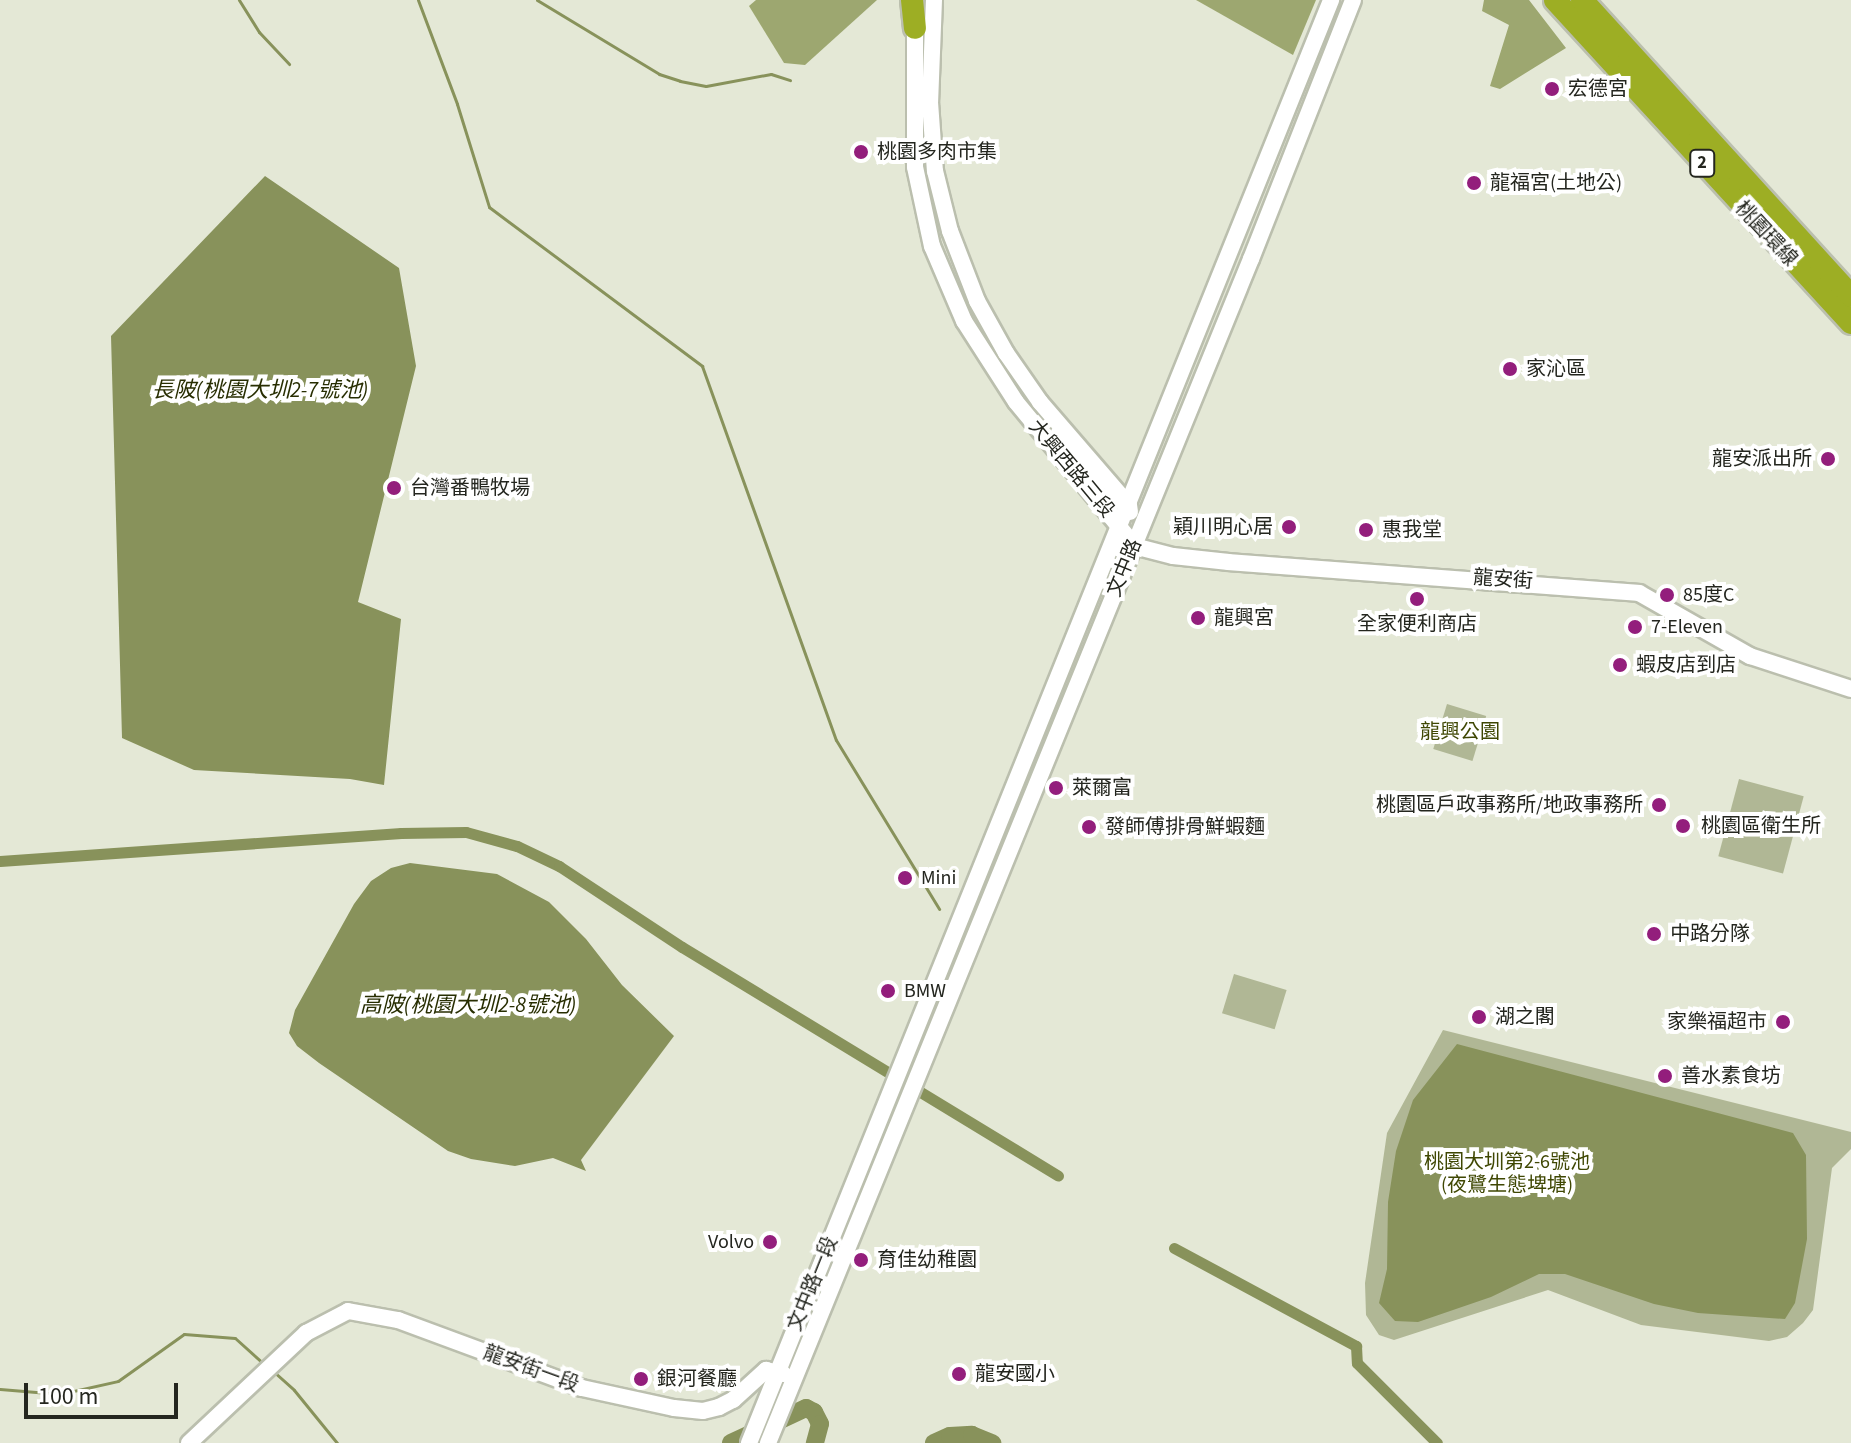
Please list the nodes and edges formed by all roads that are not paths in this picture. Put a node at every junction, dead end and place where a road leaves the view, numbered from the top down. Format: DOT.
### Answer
graph roads {
  1 [pos="914,0"];
  2 [pos="934,0"];
  3 [pos="1331,0"];
  4 [pos="1353,0"];
  5 [pos="1555,0"];
  6 [pos="1582,0"];
  7 [pos="915,28"];
  8 [pos="1851,296"];
  9 [pos="1851,323"];
  10 [pos="1129,505"];
  11 [pos="1120,528"];
  12 [pos="1134,546"];
  13 [pos="1851,689"];
  14 [pos="954,961"];
  15 [pos="910,1071"];
  16 [pos="877,1126"];
  17 [pos="894,1135"];
  18 [pos="787,1378"];
  19 [pos="189,1443"];
  20 [pos="749,1443"];
  21 [pos="768,1443"];
  1 -- 7 [label="highway"];
  2 -- 10 [label="street, 大興西路三段"];
  3 -- 10 [label="street, 文中路"];
  4 -- 12 [label="street, 文中路"];
  5 -- 9 [label="highway, 桃園環線 / 2"];
  6 -- 8 [label="highway, 桃園環線 / 2"];
  7 -- 11 [label="street, 大興西路三段"];
  10 -- 11 [label="street, 文中路"];
  10 -- 12 [label="street, 大興西路三段"];
  11 -- 12 [label="street, 大興西路三段"];
  11 -- 14 [label="street, 文中路"];
  12 -- 13 [label="street, 龍安街"];
  12 -- 14 [label="street, 文中路"];
  14 -- 15 [label="street, 文中路"];
  15 -- 16 [label="street, 文中路"];
  15 -- 17 [label="street, 文中路"];
  16 -- 18 [label="street, 文中路一段"];
  17 -- 18 [label="street, 文中路一段"];
  18 -- 19 [label="street, 龍安街一段"];
  18 -- 20 [label="street, 文中路一段"];
  18 -- 21 [label="street, 文中路一段"];
}
